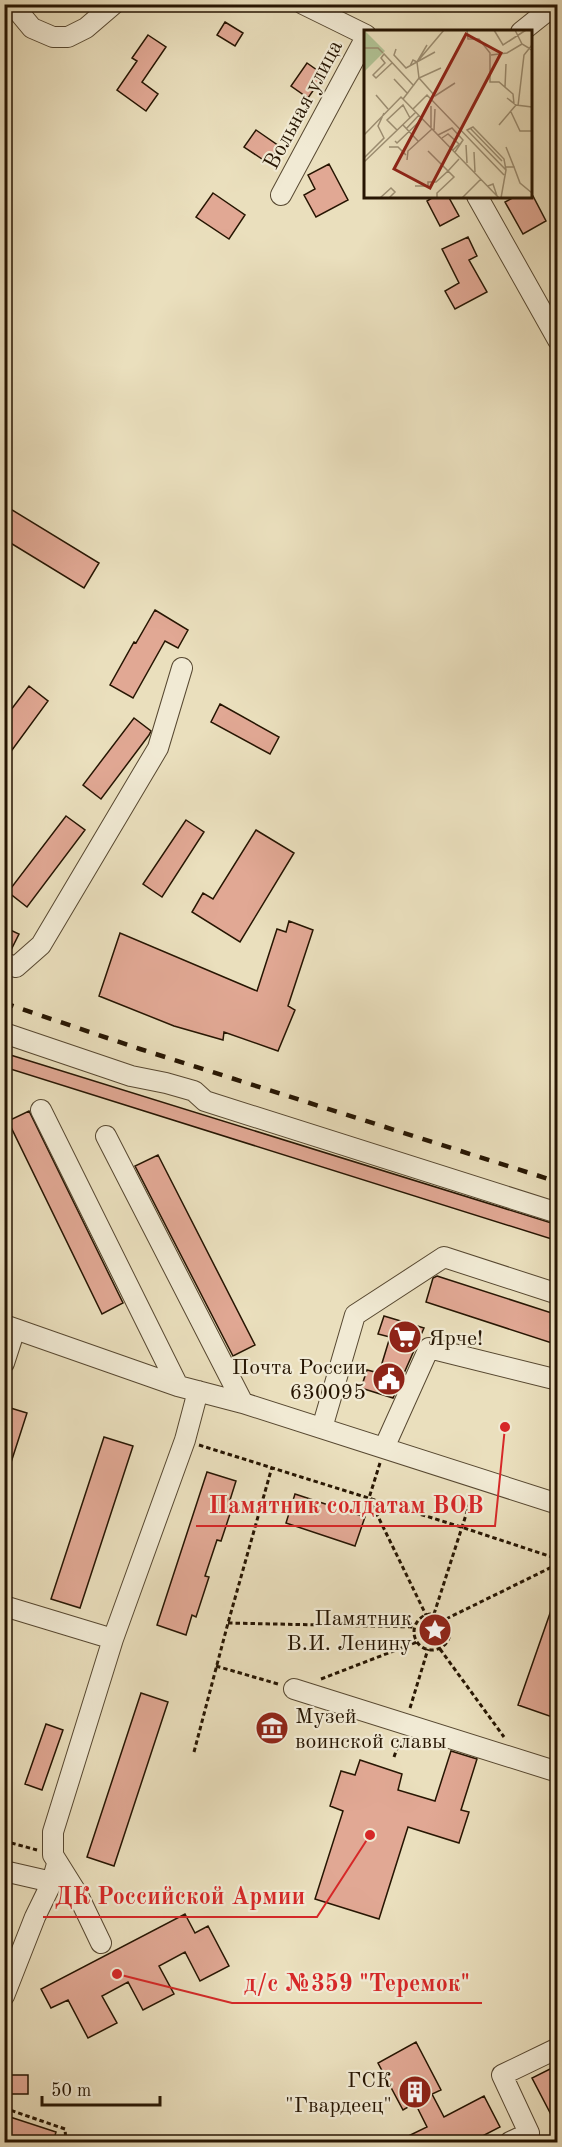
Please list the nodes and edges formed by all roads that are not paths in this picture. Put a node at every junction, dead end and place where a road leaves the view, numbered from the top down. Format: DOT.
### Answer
graph roads {
  1 [pos="12,4"];
  2 [pos="114,4"];
  3 [pos="303,4"];
  4 [pos="556,4"];
  5 [pos="523,30"];
  6 [pos="364,35"];
  7 [pos="364,40"];
  8 [pos="280,195"];
  9 [pos="478,198"];
  10 [pos="558,340"];
  11 [pos="182,668"];
  12 [pos="4,963"];
  13 [pos="4,1033"];
  14 [pos="41,1110"];
  15 [pos="106,1136"];
  16 [pos="558,1213"];
  17 [pos="558,1294"];
  18 [pos="10,1327"];
  19 [pos="4,1363"];
  20 [pos="558,1380"];
  21 [pos="178,1386"];
  22 [pos="198,1391"];
  23 [pos="243,1402"];
  24 [pos="322,1428"];
  25 [pos="384,1448"];
  26 [pos="558,1504"];
  27 [pos="4,1606"];
  28 [pos="113,1640"];
  29 [pos="294,1689"];
  30 [pos="558,1773"];
  31 [pos="54,1867"];
  32 [pos="4,1871"];
  33 [pos="101,1943"];
  34 [pos="4,1996"];
  35 [pos="558,2048"];
  36 [pos="510,2142"];
  1 -- 2 [label="street"];
  3 -- 6 [label="street"];
  4 -- 5 [label="street"];
  7 -- 8 [label="street, Вольная улица"];
  9 -- 10 [label="street"];
  11 -- 12 [label="street"];
  13 -- 16 [label="street"];
  14 -- 21 [label="street"];
  15 -- 23 [label="street"];
  17 -- 24 [label="street"];
  18 -- 19 [label="street"];
  18 -- 21 [label="street"];
  20 -- 25 [label="street"];
  21 -- 22 [label="street"];
  22 -- 23 [label="street"];
  22 -- 28 [label="street"];
  23 -- 24 [label="street"];
  24 -- 25 [label="street"];
  25 -- 26 [label="street"];
  27 -- 28 [label="street"];
  28 -- 31 [label="street"];
  29 -- 30 [label="street"];
  31 -- 32 [label="street"];
  31 -- 33 [label="street"];
  31 -- 34 [label="street"];
  35 -- 36 [label="street"];
}
